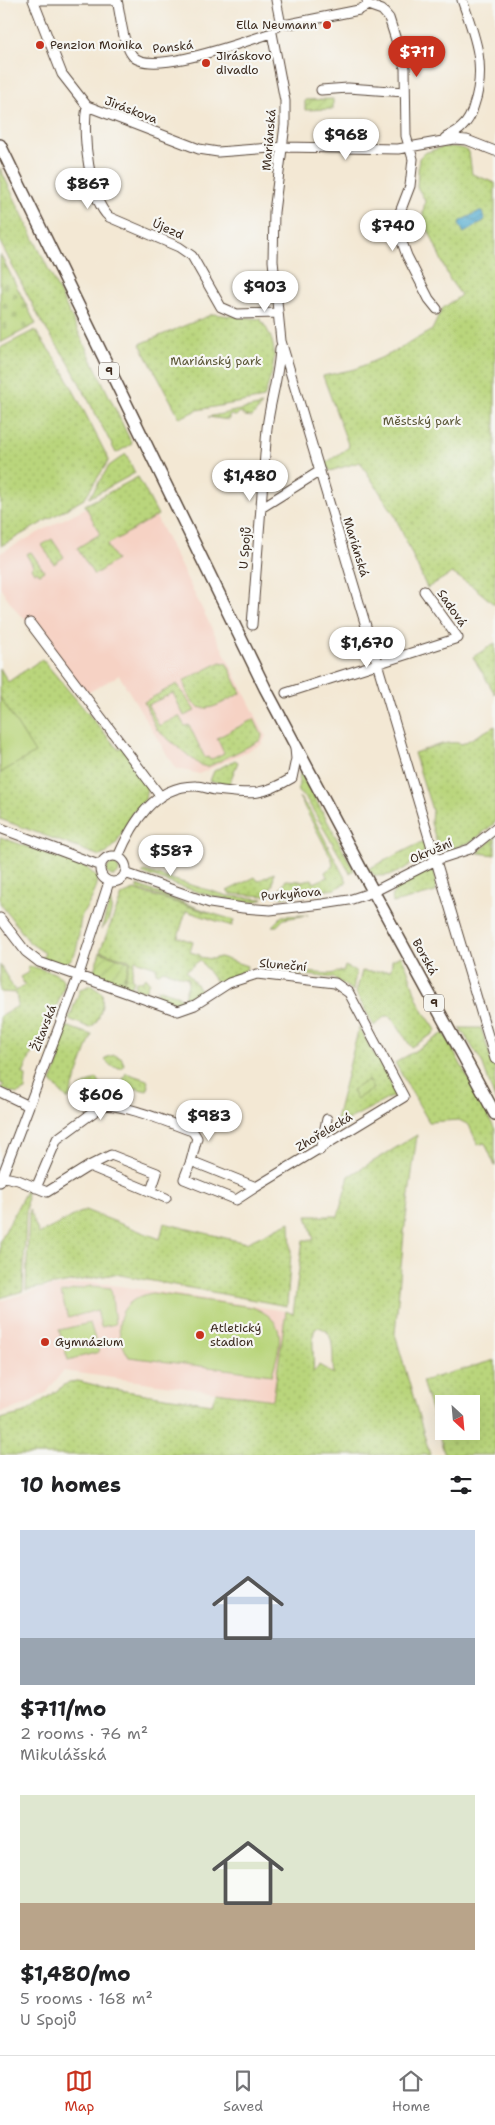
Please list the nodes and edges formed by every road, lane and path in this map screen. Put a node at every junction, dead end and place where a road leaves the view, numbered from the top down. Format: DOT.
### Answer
graph roads {
  1 [pos="33,0"];
  2 [pos="38,0"];
  3 [pos="116,0"];
  4 [pos="276,0"];
  5 [pos="462,0"];
  6 [pos="86,1"];
  7 [pos="367,2"];
  8 [pos="280,23"];
  9 [pos="272,33"];
  10 [pos="321,90"];
  11 [pos="405,92"];
  12 [pos="87,106"];
  13 [pos="462,127"];
  14 [pos="444,139"];
  15 [pos="472,142"];
  16 [pos="0,145"];
  17 [pos="282,147"];
  18 [pos="409,148"];
  19 [pos="495,151"];
  20 [pos="437,309"];
  21 [pos="277,314"];
  22 [pos="281,341"];
  23 [pos="320,471"];
  24 [pos="261,508"];
  25 [pos="424,591"];
  26 [pos="30,623"];
  27 [pos="252,625"];
  28 [pos="378,662"];
  29 [pos="286,693"];
  30 [pos="294,745"];
  31 [pos="161,797"];
  32 [pos="0,828"];
  33 [pos="495,830"];
  34 [pos="118,857"];
  35 [pos="436,860"];
  36 [pos="101,866"];
  37 [pos="125,873"];
  38 [pos="109,882"];
  39 [pos="373,892"];
  40 [pos="0,918"];
  41 [pos="78,977"];
  42 [pos="495,1059"];
  43 [pos="0,1092"];
  44 [pos="404,1097"];
  45 [pos="28,1105"];
  46 [pos="495,1114"];
  47 [pos="327,1119"];
  48 [pos="320,1150"];
  49 [pos="191,1161"];
  50 [pos="89,1166"];
  51 [pos="1,1178"];
  52 [pos="36,1188"];
  53 [pos="256,1188"];
  54 [pos="151,1191"];
  55 [pos="166,1198"];
  1 -- 12 [label="street, Jiráskova"];
  2 -- 6 [label="street"];
  3 -- 6 [label="street"];
  3 -- 9 [label="street, Panská"];
  4 -- 8 [label="street"];
  5 -- 13 [label="street"];
  7 -- 8 [label="street"];
  7 -- 11 [label="street"];
  8 -- 9 [label="street"];
  9 -- 17 [label="street, Mariánská"];
  10 -- 11 [label="street"];
  11 -- 18 [label="street"];
  12 -- 17 [label="street, Jiráskova"];
  12 -- 21 [label="street, Újezd"];
  13 -- 14 [label="street"];
  13 -- 15 [label="street"];
  14 -- 15 [label="street"];
  14 -- 18 [label="street, Jiráskova"];
  15 -- 19 [label="street"];
  16 -- 30 [label="main road, 9"];
  17 -- 18 [label="street, Jiráskova"];
  17 -- 21 [label="street, Mariánská"];
  18 -- 20 [label="street"];
  21 -- 22 [label="street, Mariánská"];
  22 -- 23 [label="street, Mariánská"];
  22 -- 24 [label="street, U Spojů"];
  23 -- 24 [label="street"];
  23 -- 28 [label="street, Mariánská"];
  24 -- 27 [label="street, U Spojů"];
  25 -- 28 [label="street, Sadová"];
  26 -- 31 [label="street"];
  28 -- 29 [label="street, Sadová"];
  28 -- 35 [label="street, Mariánská"];
  30 -- 31 [label="street"];
  30 -- 39 [label="main road, 9"];
  31 -- 34 [label="street"];
  32 -- 36 [label="street"];
  33 -- 35 [label="street, Okružní"];
  34 -- 36 [label="street"];
  34 -- 37 [label="street"];
  35 -- 39 [label="street, Okružní"];
  35 -- 42 [label="street, Mariánská"];
  36 -- 38 [label="street"];
  37 -- 38 [label="street"];
  37 -- 39 [label="street, Purkyňova"];
  38 -- 41 [label="street, Žitavská"];
  39 -- 46 [label="main road, Borská / 9"];
  40 -- 41 [label="street, Sluneční"];
  41 -- 44 [label="street, Sluneční"];
  41 -- 45 [label="street, Žitavská"];
  43 -- 45 [label="street"];
  44 -- 48 [label="street, Zhořelecká"];
  45 -- 51 [label="street, Žitavská"];
  47 -- 48 [label="street"];
  48 -- 53 [label="street, Zhořelecká"];
  49 -- 52 [label="street, Zhořelecká"];
  49 -- 53 [label="street"];
  49 -- 53 [label="street, Zhořelecká"];
  50 -- 52 [label="street"];
  50 -- 54 [label="street"];
  50 -- 54 [label="street"];
  51 -- 52 [label="street"];
  54 -- 55 [label="street"];
}
